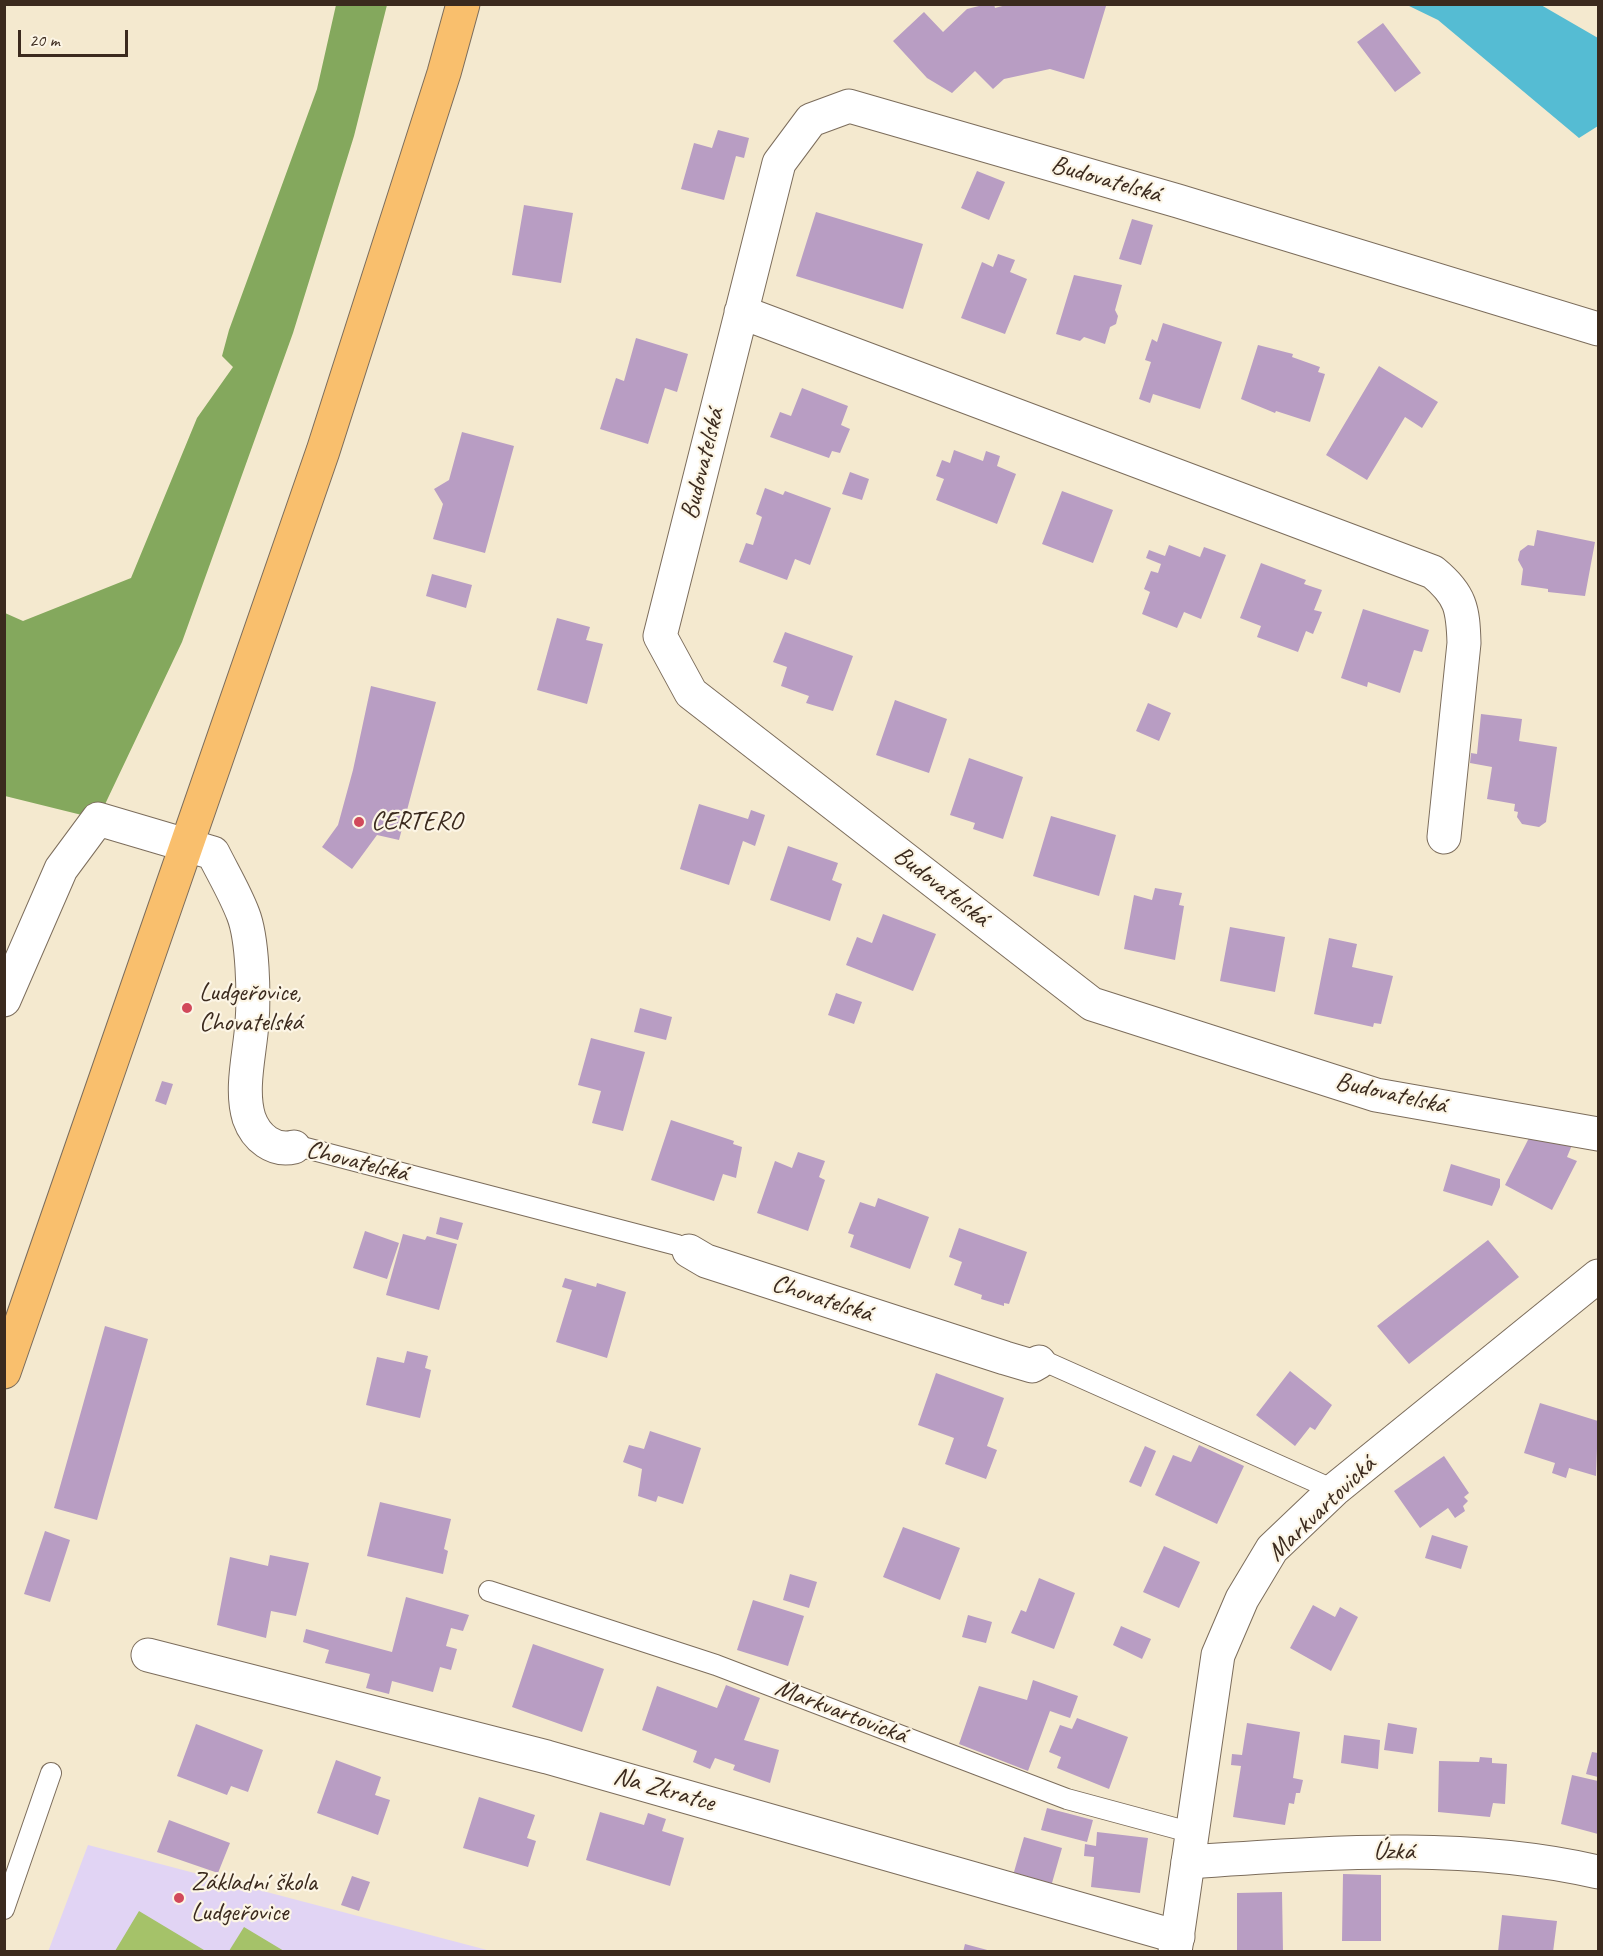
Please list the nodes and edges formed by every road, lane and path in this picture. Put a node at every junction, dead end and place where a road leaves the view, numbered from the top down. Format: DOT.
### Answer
graph roads {
  1 [pos="462,4"];
  2 [pos="741,312"];
  3 [pos="1599,329"];
  4 [pos="1444,837"];
  5 [pos="188,844"];
  6 [pos="4,1000"];
  7 [pos="1599,1134"];
  8 [pos="294,1147"];
  9 [pos="688,1251"];
  10 [pos="1599,1276"];
  11 [pos="1039,1362"];
  12 [pos="4,1372"];
  13 [pos="1334,1490"];
  14 [pos="489,1592"];
  15 [pos="148,1654"];
  16 [pos="51,1773"];
  17 [pos="1190,1847"];
  18 [pos="1599,1872"];
  19 [pos="4,1909"];
  20 [pos="1177,1944"];
  1 -- 5 [label="main road"];
  2 -- 3 [label="street, Budovatelská"];
  2 -- 4 [label="street"];
  2 -- 7 [label="street, Budovatelská"];
  5 -- 6 [label="street"];
  5 -- 8 [label="street"];
  5 -- 12 [label="main road"];
  8 -- 9 [label="lane, Chovatelská"];
  9 -- 11 [label="street, Chovatelská"];
  10 -- 13 [label="street, Markvartovická"];
  11 -- 13 [label="lane, Chovatelská"];
  13 -- 17 [label="street, Markvartovická"];
  14 -- 17 [label="lane, Markvartovická"];
  15 -- 20 [label="street, Na Zkratce"];
  16 -- 19 [label="lane"];
  17 -- 18 [label="street, Úzká"];
  17 -- 20 [label="street, Markvartovická"];
}
